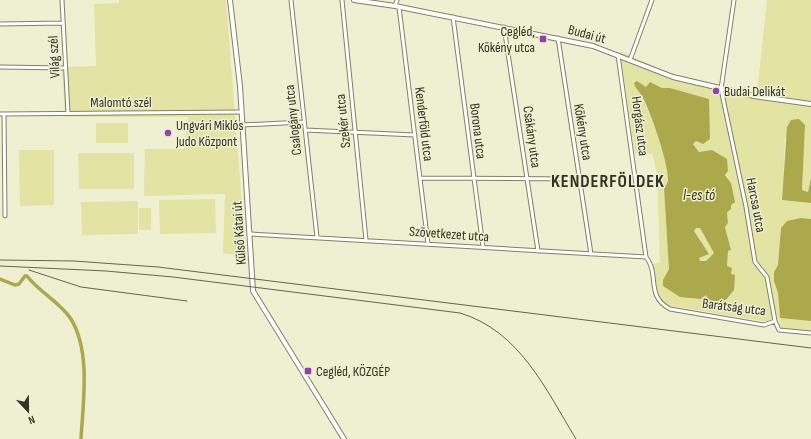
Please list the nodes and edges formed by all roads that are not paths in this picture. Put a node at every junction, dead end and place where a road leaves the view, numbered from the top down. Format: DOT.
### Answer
graph roads {
  1 [pos="62,0"];
  2 [pos="230,0"];
  3 [pos="291,0"];
  4 [pos="342,0"];
  5 [pos="354,0"];
  6 [pos="397,0"];
  7 [pos="652,0"];
  8 [pos="734,0"];
  9 [pos="397,6"];
  10 [pos="453,17"];
  11 [pos="63,23"];
  12 [pos="0,24"];
  13 [pos="504,27"];
  14 [pos="558,38"];
  15 [pos="618,55"];
  16 [pos="630,60"];
  17 [pos="0,67"];
  18 [pos="65,68"];
  19 [pos="721,89"];
  20 [pos="811,104"];
  21 [pos="242,112"];
  22 [pos="68,113"];
  23 [pos="2,114"];
  24 [pos="304,122"];
  25 [pos="242,125"];
  26 [pos="305,130"];
  27 [pos="356,134"];
  28 [pos="415,135"];
  29 [pos="420,178"];
  30 [pos="473,178"];
  31 [pos="527,179"];
  32 [pos="579,179"];
  33 [pos="5,216"];
  34 [pos="250,234"];
  35 [pos="317,237"];
  36 [pos="366,240"];
  37 [pos="428,244"];
  38 [pos="483,247"];
  39 [pos="538,251"];
  40 [pos="591,254"];
  41 [pos="646,257"];
  42 [pos="654,294"];
  43 [pos="775,321"];
  44 [pos="811,333"];
  45 [pos="344,439"];
  1 -- 11 [label="street, Világ szél"];
  2 -- 21 [label="street, Külső Kátai út"];
  3 -- 24 [label="street, Csalogány utca"];
  4 -- 27 [label="street, Szekér utca"];
  5 -- 9 [label="street, Budai út"];
  6 -- 9 [label="street"];
  7 -- 16 [label="street"];
  8 -- 19 [label="street"];
  9 -- 10 [label="street, Budai út"];
  9 -- 28 [label="street, Kenderföld utca"];
  10 -- 13 [label="street, Budai út"];
  10 -- 30 [label="street, Borona utca"];
  11 -- 12 [label="street"];
  11 -- 18 [label="street, Világ szél"];
  13 -- 14 [label="street, Budai út"];
  13 -- 31 [label="street, Csákány utca"];
  14 -- 15 [label="street, Budai út"];
  14 -- 32 [label="street, Kökény utca"];
  15 -- 16 [label="street, Budai út"];
  15 -- 41 [label="street, Horgász utca"];
  16 -- 19 [label="street, Budai út"];
  17 -- 18 [label="street"];
  18 -- 22 [label="street, Világ szél"];
  19 -- 20 [label="street, Budai út"];
  19 -- 43 [label="street, Harcsa utca"];
  21 -- 22 [label="street, Malomtó szél"];
  21 -- 25 [label="street, Külső Kátai út"];
  22 -- 23 [label="street, Malomtó szél"];
  23 -- 33 [label="street"];
  24 -- 25 [label="street"];
  24 -- 26 [label="street, Csalogány utca"];
  25 -- 34 [label="street, Külső Kátai út"];
  26 -- 27 [label="street"];
  26 -- 35 [label="street, Csalogány utca"];
  27 -- 28 [label="street"];
  27 -- 36 [label="street, Szekér utca"];
  28 -- 29 [label="street, Kenderföld utca"];
  29 -- 30 [label="street"];
  29 -- 37 [label="street, Kenderföld utca"];
  30 -- 31 [label="street"];
  30 -- 38 [label="street, Borona utca"];
  31 -- 32 [label="street"];
  31 -- 39 [label="street, Csákány utca"];
  32 -- 40 [label="street, Kökény utca"];
  34 -- 35 [label="street, Szövetkezet utca"];
  34 -- 45 [label="street, Külső Kátai út"];
  35 -- 36 [label="street, Szövetkezet utca"];
  36 -- 37 [label="street, Szövetkezet utca"];
  37 -- 38 [label="street, Szövetkezet utca"];
  38 -- 39 [label="street, Szövetkezet utca"];
  39 -- 40 [label="street, Szövetkezet utca"];
  40 -- 41 [label="street, Szövetkezet utca"];
  41 -- 42 [label="street, Horgász utca"];
  42 -- 43 [label="street, Barátság utca"];
  43 -- 44 [label="street, Barátság utca"];
}
